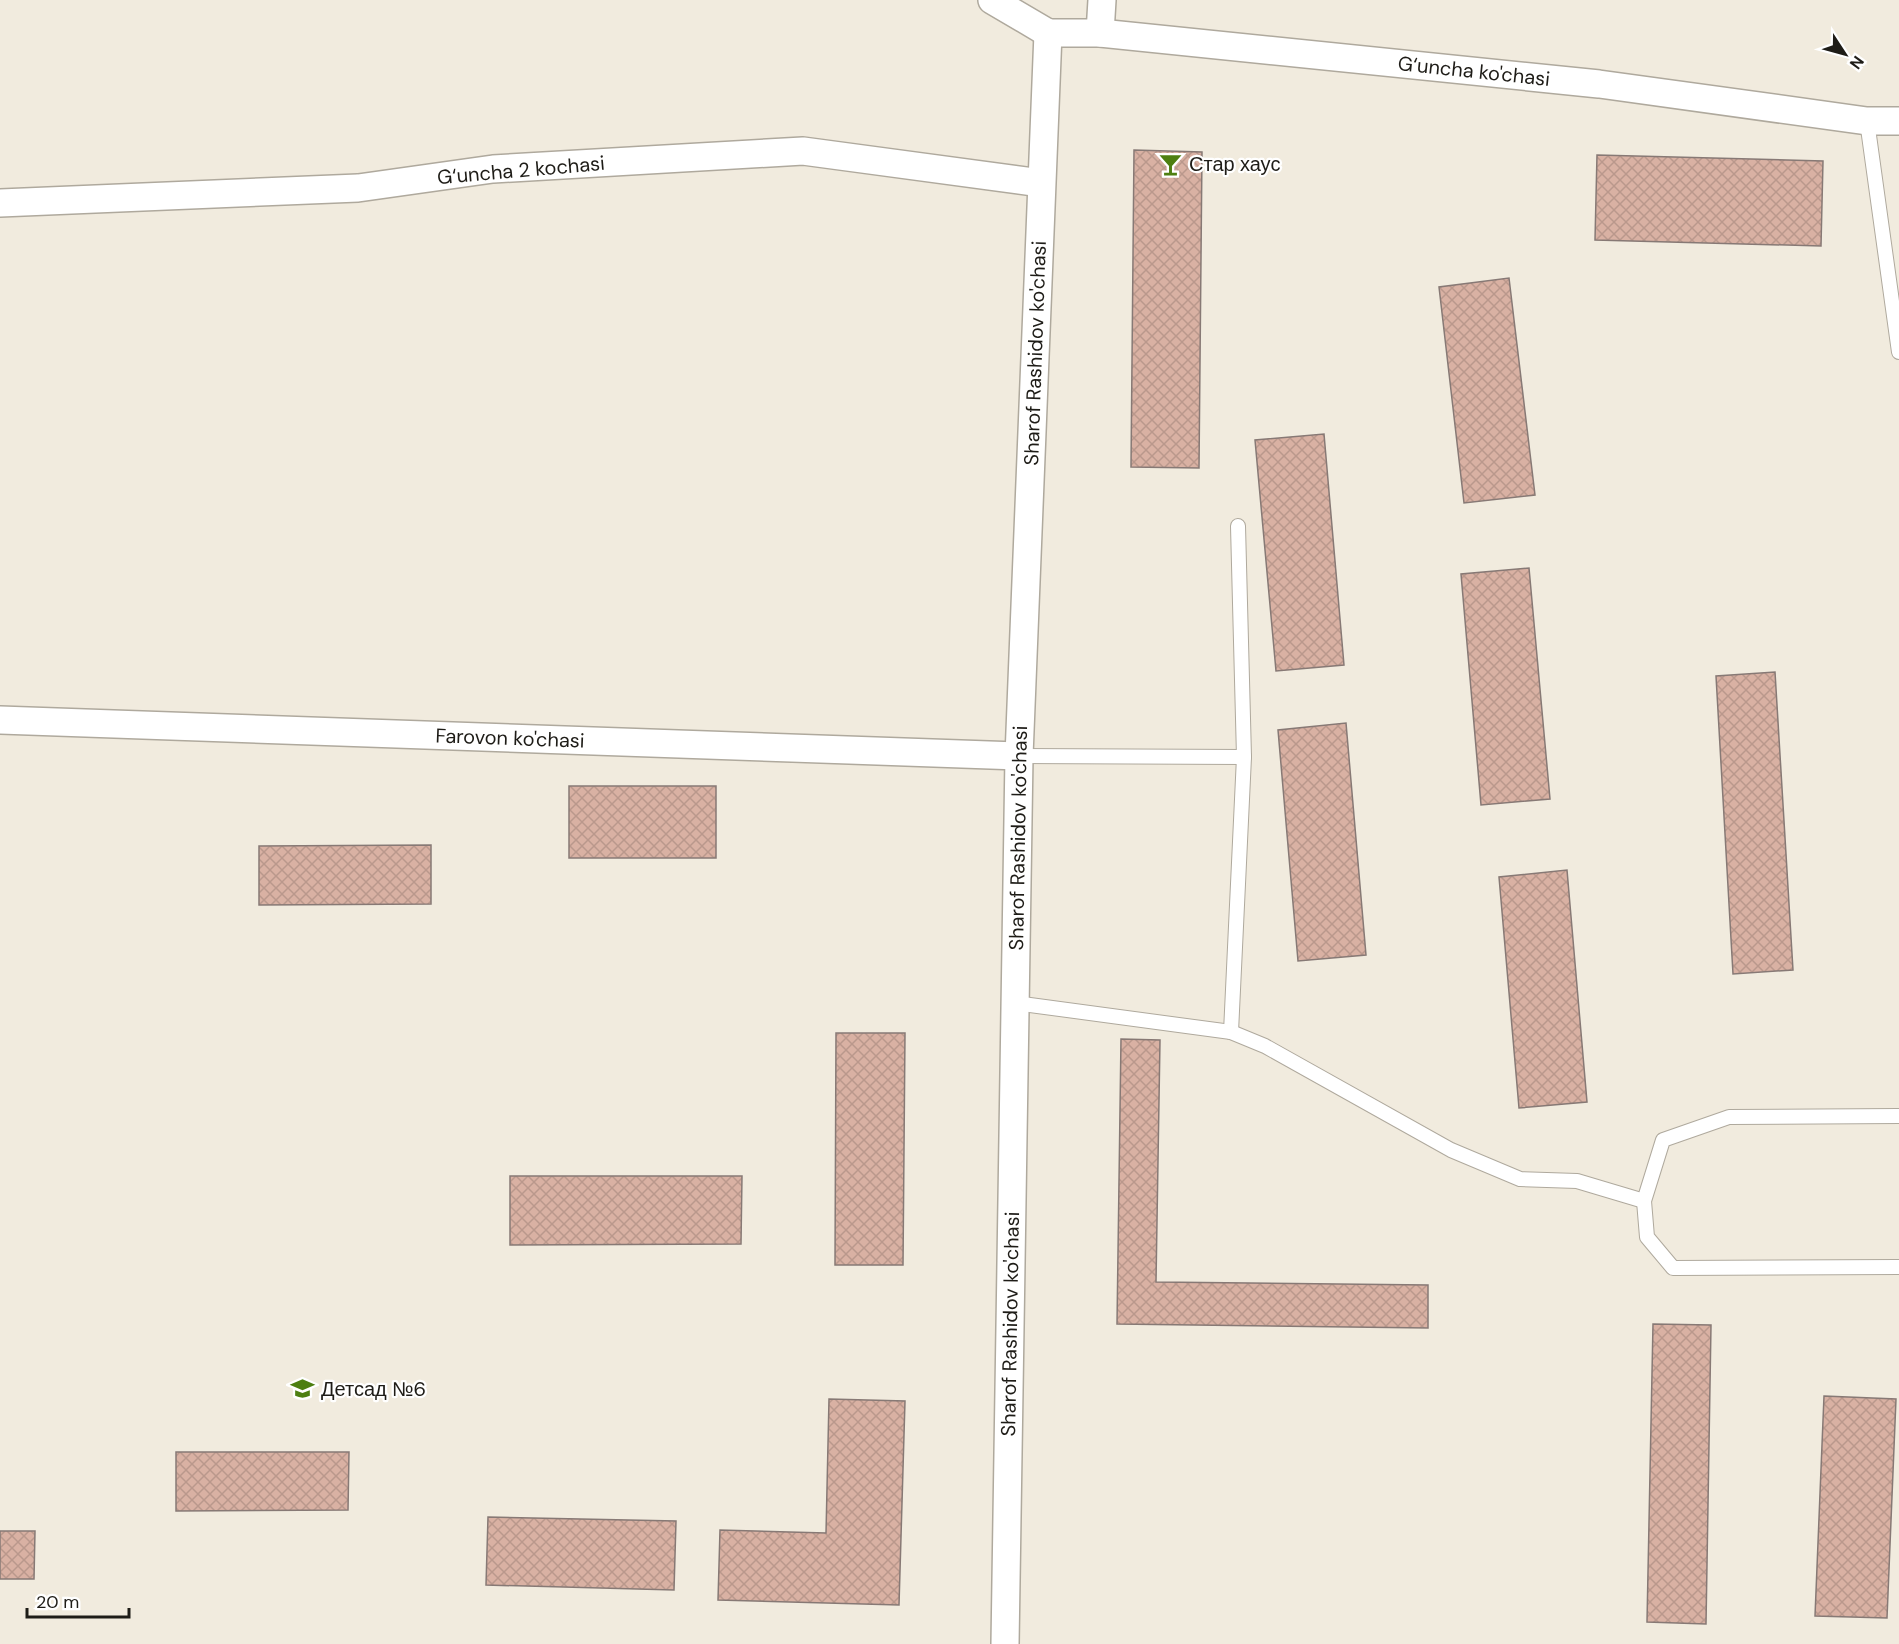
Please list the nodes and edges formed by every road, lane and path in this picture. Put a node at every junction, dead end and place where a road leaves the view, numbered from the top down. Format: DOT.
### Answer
graph roads {
  1 [pos="992,0"];
  2 [pos="1102,0"];
  3 [pos="1048,33"];
  4 [pos="1100,33"];
  5 [pos="1899,121"];
  6 [pos="1867,122"];
  7 [pos="1041,183"];
  8 [pos="0,203"];
  9 [pos="1899,352"];
  10 [pos="1238,526"];
  11 [pos="0,720"];
  12 [pos="1019,756"];
  13 [pos="1244,757"];
  14 [pos="1015,1003"];
  15 [pos="1231,1032"];
  16 [pos="1899,1116"];
  17 [pos="1644,1201"];
  18 [pos="1899,1267"];
  19 [pos="1005,1644"];
  1 -- 3 [label="street"];
  2 -- 4 [label="street"];
  3 -- 4 [label="street, G‘uncha ko'chasi"];
  3 -- 7 [label="street, Sharof Rashidov ko'chasi"];
  4 -- 6 [label="street, G‘uncha ko'chasi"];
  5 -- 6 [label="street, G‘uncha ko'chasi"];
  6 -- 9 [label="lane"];
  7 -- 8 [label="street, G‘uncha 2 kochasi"];
  7 -- 12 [label="street, Sharof Rashidov ko'chasi"];
  10 -- 13 [label="lane"];
  11 -- 12 [label="street, Farovon ko'chasi"];
  12 -- 13 [label="lane"];
  12 -- 14 [label="street, Sharof Rashidov ko'chasi"];
  13 -- 15 [label="lane"];
  14 -- 15 [label="lane"];
  14 -- 19 [label="street, Sharof Rashidov ko'chasi"];
  15 -- 17 [label="lane"];
  16 -- 17 [label="lane"];
  17 -- 18 [label="lane"];
}
